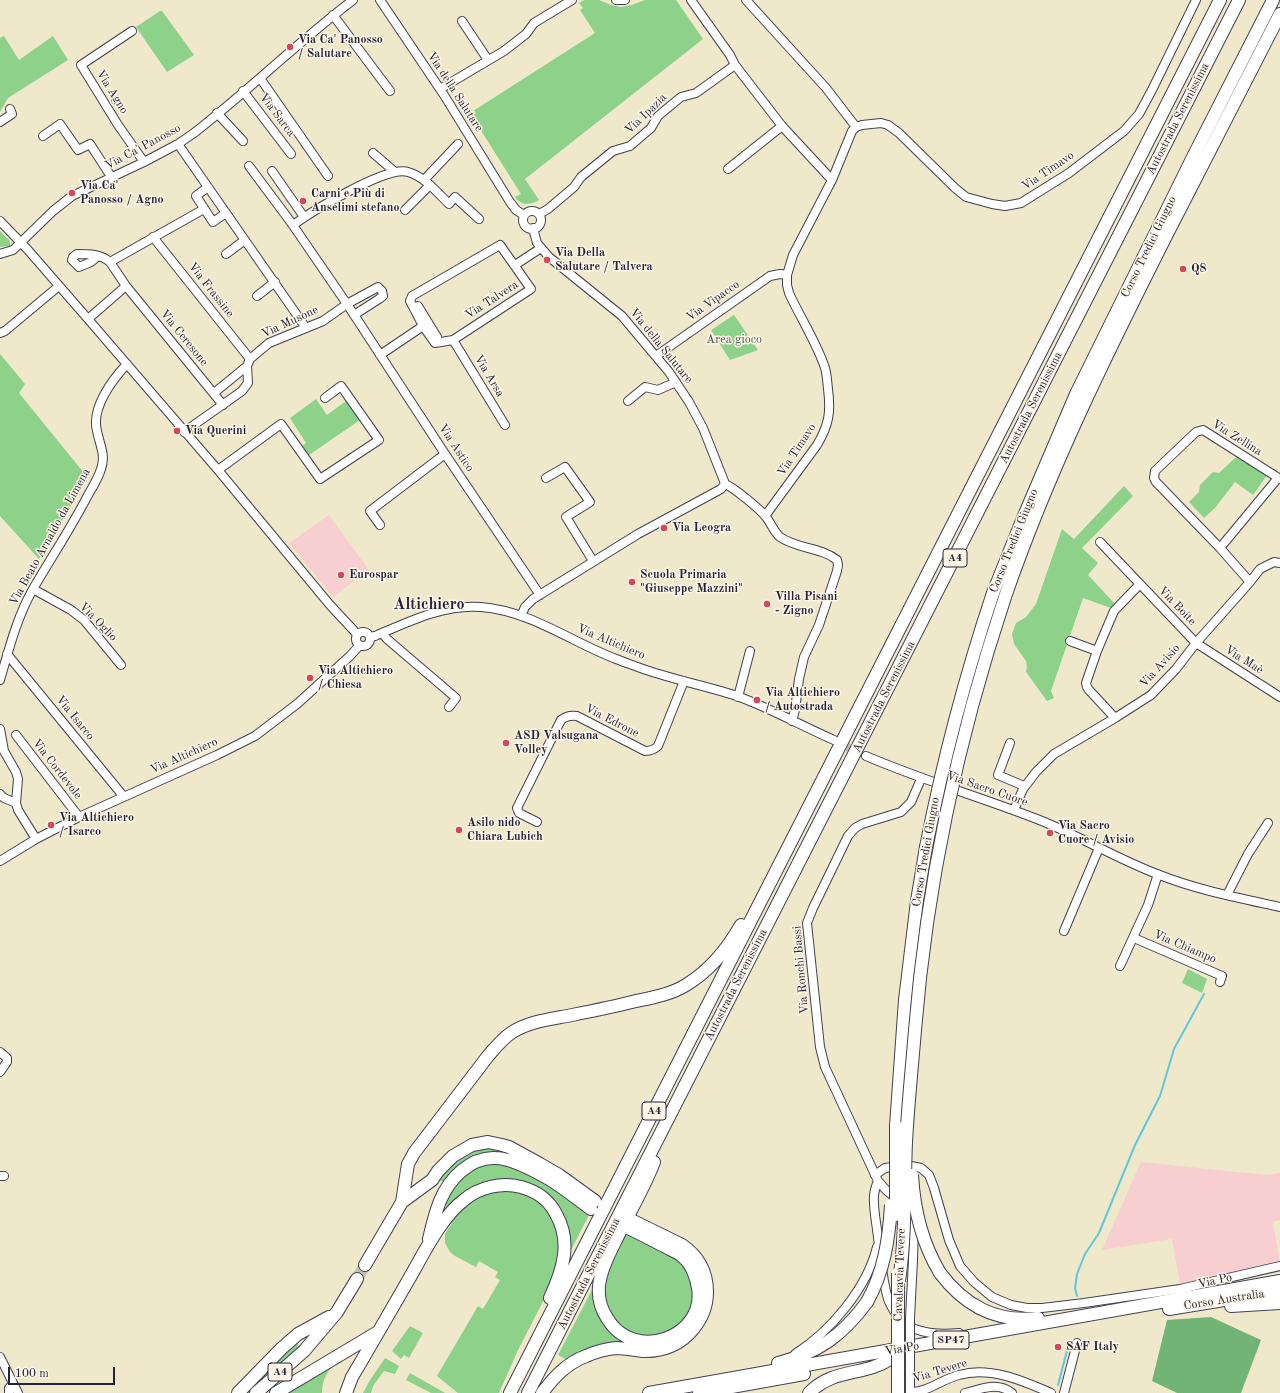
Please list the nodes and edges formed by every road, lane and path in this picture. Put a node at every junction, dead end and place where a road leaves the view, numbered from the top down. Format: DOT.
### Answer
graph roads {
  1 [pos="353,0"];
  2 [pos="380,0"];
  3 [pos="572,0"];
  4 [pos="616,0"];
  5 [pos="625,0"];
  6 [pos="691,0"];
  7 [pos="746,0"];
  8 [pos="1196,0"];
  9 [pos="1220,0"];
  10 [pos="1239,0"];
  11 [pos="1273,0"];
  12 [pos="1280,14"];
  13 [pos="332,15"];
  14 [pos="462,21"];
  15 [pos="132,31"];
  16 [pos="488,60"];
  17 [pos="735,65"];
  18 [pos="260,78"];
  19 [pos="440,89"];
  20 [pos="243,91"];
  21 [pos="390,91"];
  22 [pos="10,109"];
  23 [pos="218,113"];
  24 [pos="0,122"];
  25 [pos="782,126"];
  26 [pos="856,127"];
  27 [pos="43,136"];
  28 [pos="242,141"];
  29 [pos="178,144"];
  30 [pos="458,144"];
  31 [pos="373,153"];
  32 [pos="291,154"];
  33 [pos="144,162"];
  34 [pos="249,166"];
  35 [pos="728,169"];
  36 [pos="272,171"];
  37 [pos="395,172"];
  38 [pos="328,176"];
  39 [pos="112,178"];
  40 [pos="832,180"];
  41 [pos="427,182"];
  42 [pos="208,187"];
  43 [pos="204,209"];
  44 [pos="405,210"];
  45 [pos="226,213"];
  46 [pos="539,214"];
  47 [pos="524,215"];
  48 [pos="304,217"];
  49 [pos="479,219"];
  50 [pos="0,221"];
  51 [pos="293,225"];
  52 [pos="533,228"];
  53 [pos="153,237"];
  54 [pos="245,240"];
  55 [pos="21,242"];
  56 [pos="541,248"];
  57 [pos="0,254"];
  58 [pos="226,254"];
  59 [pos="98,256"];
  60 [pos="110,262"];
  61 [pos="516,265"];
  62 [pos="787,275"];
  63 [pos="275,282"];
  64 [pos="59,286"];
  65 [pos="126,286"];
  66 [pos="257,296"];
  67 [pos="412,296"];
  68 [pos="347,304"];
  69 [pos="354,315"];
  70 [pos="88,319"];
  71 [pos="423,326"];
  72 [pos="306,328"];
  73 [pos="0,333"];
  74 [pos="453,340"];
  75 [pos="440,342"];
  76 [pos="380,355"];
  77 [pos="656,356"];
  78 [pos="248,362"];
  79 [pos="127,364"];
  80 [pos="676,382"];
  81 [pos="214,393"];
  82 [pos="325,398"];
  83 [pos="628,401"];
  84 [pos="223,405"];
  85 [pos="505,425"];
  86 [pos="184,432"];
  87 [pos="445,454"];
  88 [pos="218,470"];
  89 [pos="546,478"];
  90 [pos="1279,478"];
  91 [pos="723,486"];
  92 [pos="765,516"];
  93 [pos="380,525"];
  94 [pos="1100,542"];
  95 [pos="1220,548"];
  96 [pos="593,561"];
  97 [pos="1280,563"];
  98 [pos="1250,582"];
  99 [pos="1140,584"];
  100 [pos="33,590"];
  101 [pos="540,595"];
  102 [pos="522,616"];
  103 [pos="382,633"];
  104 [pos="357,634"];
  105 [pos="370,637"];
  106 [pos="1070,641"];
  107 [pos="1196,643"];
  108 [pos="359,646"];
  109 [pos="750,651"];
  110 [pos="1097,651"];
  111 [pos="7,654"];
  112 [pos="121,665"];
  113 [pos="0,680"];
  114 [pos="684,681"];
  115 [pos="738,696"];
  116 [pos="1280,697"];
  117 [pos="449,707"];
  118 [pos="1115,718"];
  119 [pos="792,721"];
  120 [pos="0,729"];
  121 [pos="16,735"];
  122 [pos="831,739"];
  123 [pos="1010,743"];
  124 [pos="866,756"];
  125 [pos="921,779"];
  126 [pos="1024,786"];
  127 [pos="0,794"];
  128 [pos="124,797"];
  129 [pos="16,803"];
  130 [pos="1014,810"];
  131 [pos="79,817"];
  132 [pos="537,822"];
  133 [pos="1268,823"];
  134 [pos="36,839"];
  135 [pos="1099,848"];
  136 [pos="0,861"];
  137 [pos="778,869"];
  138 [pos="1158,874"];
  139 [pos="1227,895"];
  140 [pos="1280,907"];
  141 [pos="1064,931"];
  142 [pos="1134,938"];
  143 [pos="1120,966"];
  144 [pos="1220,982"];
  145 [pos="0,1052"];
  146 [pos="0,1072"];
  147 [pos="912,1074"];
  148 [pos="670,1116"];
  149 [pos="896,1126"];
  150 [pos="876,1178"];
  151 [pos="402,1202"];
  152 [pos="879,1240"];
  153 [pos="427,1248"];
  154 [pos="364,1265"];
  155 [pos="1280,1266"];
  156 [pos="1280,1273"];
  157 [pos="357,1279"];
  158 [pos="899,1281"];
  159 [pos="1280,1281"];
  160 [pos="1280,1291"];
  161 [pos="1201,1295"];
  162 [pos="1280,1303"];
  163 [pos="1123,1309"];
  164 [pos="1168,1309"];
  165 [pos="337,1312"];
  166 [pos="380,1330"];
  167 [pos="989,1333"];
  168 [pos="1077,1342"];
  169 [pos="530,1353"];
  170 [pos="915,1354"];
  171 [pos="0,1357"];
  172 [pos="781,1363"];
  173 [pos="13,1384"];
  174 [pos="700,1388"];
  175 [pos="1048,1392"];
  176 [pos="9,1393"];
  177 [pos="18,1393"];
  178 [pos="238,1393"];
  179 [pos="256,1393"];
  180 [pos="276,1393"];
  181 [pos="346,1393"];
  182 [pos="510,1393"];
  183 [pos="528,1393"];
  184 [pos="542,1393"];
  185 [pos="650,1393"];
  186 [pos="810,1393"];
  187 [pos="906,1393"];
  188 [pos="965,1393"];
  189 [pos="1012,1393"];
  190 [pos="1064,1393"];
  1 -- 13 [label="street, Via Ca' Panosso"];
  2 -- 19 [label="street, Via della Salutare"];
  3 -- 16 [label="street"];
  4 -- 5 [label="street"];
  6 -- 17 [label="street"];
  7 -- 26 [label="street"];
  8 -- 26 [label="street, Via Timavo"];
  9 -- 137 [label="highway, Autostrada Serenissima / A4"];
  10 -- 148 [label="highway, Autostrada Serenissima / A4"];
  11 -- 149 [label="highway, Corso Tredici Giugno, bridge"];
  12 -- 147 [label="highway, Corso Tredici Giugno, bridge"];
  13 -- 18 [label="street, Via Ca' Panosso"];
  13 -- 21 [label="street"];
  14 -- 16 [label="street"];
  15 -- 33 [label="street, Via Agno"];
  16 -- 19 [label="street"];
  17 -- 25 [label="street"];
  17 -- 46 [label="street, Via Ipazia"];
  18 -- 20 [label="street, Via Ca' Panosso"];
  18 -- 38 [label="street"];
  19 -- 47 [label="street, Via della Salutare"];
  20 -- 23 [label="street, Via Ca' Panosso"];
  20 -- 32 [label="street, Via Sarca"];
  22 -- 24 [label="street"];
  23 -- 28 [label="street"];
  23 -- 29 [label="street, Via Ca' Panosso"];
  25 -- 35 [label="street"];
  25 -- 40 [label="street"];
  26 -- 40 [label="street, Via Timavo"];
  27 -- 39 [label="street"];
  29 -- 33 [label="street, Via Ca' Panosso"];
  29 -- 42 [label="street"];
  30 -- 41 [label="street"];
  31 -- 37 [label="street"];
  33 -- 39 [label="street, Via Ca' Panosso"];
  34 -- 51 [label="street, Via Astico"];
  36 -- 48 [label="street"];
  37 -- 41 [label="street"];
  37 -- 48 [label="street"];
  39 -- 55 [label="street, Via Ca' Panosso"];
  40 -- 62 [label="street, Via Timavo"];
  41 -- 44 [label="street"];
  41 -- 49 [label="street"];
  42 -- 43 [label="street"];
  42 -- 45 [label="street"];
  43 -- 45 [label="street"];
  43 -- 53 [label="street"];
  45 -- 54 [label="street"];
  46 -- 47 [label="street"];
  46 -- 52 [label="street"];
  47 -- 52 [label="street, Via della Salutare"];
  48 -- 51 [label="street"];
  50 -- 55 [label="street"];
  51 -- 68 [label="street, Via Astico"];
  52 -- 56 [label="street, Via della Salutare"];
  53 -- 60 [label="street"];
  53 -- 78 [label="street, Via Frassine"];
  54 -- 58 [label="street"];
  54 -- 63 [label="street"];
  55 -- 57 [label="street, Via Ca' Panosso"];
  55 -- 64 [label="street"];
  56 -- 61 [label="street, Via Talvera"];
  56 -- 77 [label="street, Via della Salutare"];
  59 -- 60 [label="street, Via Ceresone"];
  60 -- 65 [label="street, Via Ceresone"];
  61 -- 67 [label="street, Via Talvera"];
  61 -- 74 [label="street, Via Talvera"];
  62 -- 77 [label="street, Via Vipacco"];
  62 -- 92 [label="street, Via Timavo"];
  63 -- 66 [label="street"];
  63 -- 72 [label="street"];
  64 -- 70 [label="street"];
  64 -- 73 [label="street"];
  65 -- 70 [label="street"];
  65 -- 81 [label="street, Via Ceresone"];
  67 -- 71 [label="street"];
  67 -- 75 [label="street"];
  68 -- 69 [label="street, Via Astico"];
  68 -- 69 [label="street"];
  68 -- 72 [label="street, Via Musone"];
  69 -- 76 [label="street, Via Astico"];
  70 -- 79 [label="street"];
  71 -- 75 [label="street"];
  71 -- 76 [label="street"];
  72 -- 78 [label="street, Via Musone"];
  74 -- 75 [label="street, Via Talvera"];
  74 -- 85 [label="street, Via Arsa"];
  76 -- 87 [label="street, Via Astico"];
  77 -- 80 [label="street, Via della Salutare"];
  78 -- 81 [label="street, Via Musone"];
  78 -- 84 [label="street"];
  79 -- 86 [label="street"];
  79 -- 100 [label="street, Via Beato Arnaldo da Limena"];
  80 -- 83 [label="street"];
  80 -- 91 [label="street, Via della Salutare"];
  81 -- 84 [label="street, Via Ceresone"];
  82 -- 88 [label="street"];
  84 -- 86 [label="street"];
  86 -- 88 [label="street"];
  87 -- 93 [label="street"];
  87 -- 101 [label="street, Via Astico"];
  88 -- 104 [label="street"];
  89 -- 96 [label="street"];
  90 -- 95 [label="street, Via Zellina"];
  90 -- 95 [label="street, Via Zellina"];
  91 -- 92 [label="street"];
  91 -- 96 [label="street"];
  92 -- 119 [label="street"];
  94 -- 99 [label="street, Via Boite"];
  95 -- 98 [label="street, Via Zellina"];
  96 -- 101 [label="street"];
  97 -- 98 [label="street, Via Avisio"];
  98 -- 107 [label="street, Via Avisio"];
  99 -- 107 [label="street, Via Boite"];
  99 -- 110 [label="street, Via Boite"];
  100 -- 111 [label="street, Via Beato Arnaldo da Limena"];
  100 -- 112 [label="street, Via Oglio"];
  101 -- 102 [label="street"];
  102 -- 103 [label="street, Via Altichiero"];
  102 -- 114 [label="street, Via Altichiero"];
  103 -- 105 [label="street, Via Altichiero"];
  103 -- 117 [label="street"];
  104 -- 105 [label="street"];
  104 -- 108 [label="street"];
  105 -- 108 [label="street, Via Altichiero"];
  106 -- 110 [label="street"];
  107 -- 116 [label="street, Via Maè"];
  107 -- 118 [label="street, Via Avisio"];
  108 -- 128 [label="street, Via Altichiero"];
  109 -- 115 [label="street"];
  110 -- 118 [label="street, Via Boite"];
  111 -- 113 [label="street, Via Beato Arnaldo da Limena"];
  111 -- 128 [label="street, Via Isarco"];
  114 -- 115 [label="street, Via Altichiero"];
  114 -- 132 [label="street, Via Edrone"];
  115 -- 119 [label="street, Via Altichiero"];
  118 -- 126 [label="street, Via Avisio"];
  119 -- 122 [label="street, Via Altichiero"];
  120 -- 129 [label="street"];
  121 -- 131 [label="street, Via Cordevole"];
  123 -- 126 [label="street"];
  124 -- 125 [label="street, Via Sacro Cuore"];
  125 -- 130 [label="street, Via Sacro Cuore"];
  125 -- 150 [label="street, Via Ronchi Bassi"];
  126 -- 130 [label="street, Via Avisio"];
  127 -- 129 [label="street"];
  128 -- 131 [label="street, Via Altichiero"];
  129 -- 134 [label="street"];
  130 -- 135 [label="street, Via Sacro Cuore"];
  131 -- 134 [label="street, Via Altichiero"];
  133 -- 139 [label="street"];
  134 -- 136 [label="street, Via Altichiero"];
  135 -- 138 [label="street, Via Sacro Cuore"];
  135 -- 141 [label="street"];
  137 -- 151 [label="highway"];
  137 -- 169 [label="highway, Autostrada Serenissima / A4"];
  138 -- 139 [label="street, Via Sacro Cuore"];
  138 -- 142 [label="street, Via Chiampo"];
  139 -- 140 [label="street, Via Sacro Cuore"];
  142 -- 143 [label="street, Via Chiampo"];
  142 -- 144 [label="street, Via Chiampo"];
  145 -- 146 [label="street"];
  147 -- 158 [label="highway, bridge"];
  147 -- 163 [label="highway, bridge"];
  148 -- 183 [label="highway, Autostrada Serenissima / A4"];
  148 -- 184 [label="highway"];
  149 -- 158 [label="highway, bridge"];
  149 -- 172 [label="highway, bridge"];
  150 -- 152 [label="street"];
  150 -- 155 [label="street, Via Po"];
  150 -- 187 [label="street, Cavalcavia Tevere, bridge"];
  151 -- 153 [label="highway"];
  151 -- 154 [label="highway"];
  152 -- 167 [label="street"];
  152 -- 172 [label="street"];
  153 -- 166 [label="highway"];
  153 -- 169 [label="highway"];
  156 -- 161 [label="highway, SP47"];
  157 -- 165 [label="highway, A4"];
  158 -- 187 [label="highway, bridge"];
  159 -- 161 [label="highway, Corso Australia / SP47"];
  160 -- 164 [label="highway, Corso Australia / SP47"];
  161 -- 163 [label="highway, Via Po / SP47"];
  162 -- 164 [label="highway, SP47"];
  163 -- 167 [label="highway, Via Po / SP47"];
  164 -- 170 [label="highway, Via Po / SP47"];
  165 -- 178 [label="highway"];
  165 -- 179 [label="highway, A4"];
  166 -- 180 [label="highway"];
  166 -- 181 [label="highway"];
  167 -- 174 [label="highway, Via Po / SP47"];
  168 -- 190 [label="street"];
  169 -- 182 [label="highway, Autostrada Serenissima / A4"];
  171 -- 173 [label="street"];
  172 -- 174 [label="highway"];
  173 -- 176 [label="street"];
  173 -- 177 [label="street"];
  174 -- 185 [label="highway, Via Po / SP47"];
  174 -- 186 [label="highway, Via Po / SP47"];
  175 -- 187 [label="street, Via Tevere"];
  188 -- 189 [label="street"];
}
